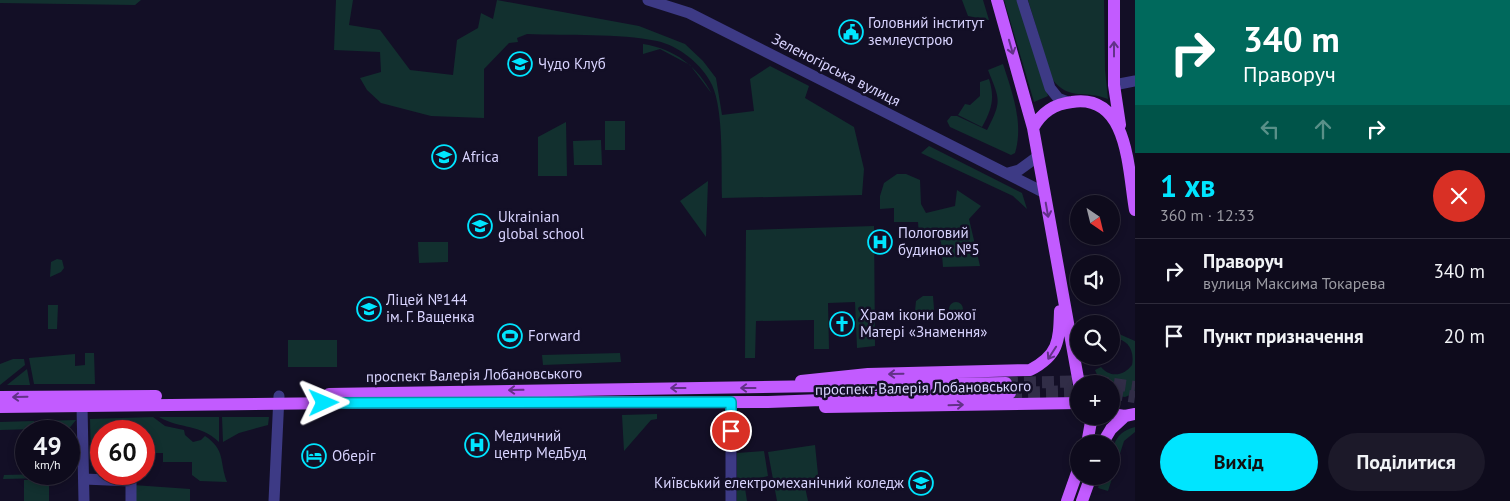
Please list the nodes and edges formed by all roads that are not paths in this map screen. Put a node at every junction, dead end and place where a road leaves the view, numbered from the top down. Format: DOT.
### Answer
graph roads {
  1 [pos="648,0"];
  2 [pos="997,0"];
  3 [pos="1022,0"];
  4 [pos="1114,0"];
  5 [pos="1135,81"];
  6 [pos="1114,85"];
  7 [pos="1068,102"];
  8 [pos="1033,128"];
  9 [pos="1121,132"];
  10 [pos="1037,157"];
  11 [pos="1008,173"];
  12 [pos="1043,192"];
  13 [pos="1135,210"];
  14 [pos="1062,288"];
  15 [pos="1077,375"];
  16 [pos="768,388"];
  17 [pos="0,397"];
  18 [pos="279,399"];
  19 [pos="731,402"];
  20 [pos="768,402"];
  21 [pos="1070,403"];
  22 [pos="82,406"];
  23 [pos="0,408"];
  24 [pos="1132,415"];
  25 [pos="1107,435"];
  26 [pos="84,479"];
  27 [pos="1073,485"];
  28 [pos="1088,485"];
  29 [pos="84,501"];
  30 [pos="131,501"];
  31 [pos="274,501"];
  32 [pos="731,501"];
  33 [pos="1067,501"];
  34 [pos="1082,501"];
  1 -- 11 [label="street, Зеленогірська вулиця"];
  2 -- 8 [label="main road, one-way"];
  3 -- 7 [label="street"];
  6 -- 4 [label="main road, one-way"];
  5 -- 6 [label="street"];
  6 -- 9 [label="main road"];
  7 -- 8 [label="main road"];
  7 -- 9 [label="main road"];
  8 -- 10 [label="main road"];
  9 -- 13 [label="main road"];
  10 -- 11 [label="street"];
  10 -- 12 [label="main road"];
  11 -- 12 [label="street, Зеленогірська вулиця"];
  12 -- 14 [label="main road, one-way"];
  14 -- 15 [label="main road"];
  14 -- 16 [label="main road, проспект Валерія Лобановського, one-way"];
  16 -- 18 [label="main road, проспект Валерія Лобановського, one-way"];
  16 -- 20 [label="main road, проспект Валерія Лобановського"];
  18 -- 17 [label="main road, проспект Валерія Лобановського, one-way"];
  18 -- 19 [label="main road, проспект Валерія Лобановського"];
  18 -- 22 [label="main road, проспект Валерія Лобановського"];
  18 -- 31 [label="street"];
  19 -- 20 [label="main road, проспект Валерія Лобановського"];
  19 -- 32 [label="street"];
  20 -- 21 [label="main road, проспект Валерія Лобановського, one-way"];
  22 -- 23 [label="main road, проспект Валерія Лобановського"];
  22 -- 26 [label="street"];
  24 -- 25 [label="main road"];
  26 -- 29 [label="street"];
  26 -- 30 [label="street"];
  27 -- 33 [label="main road"];
  28 -- 34 [label="main road"];
}
